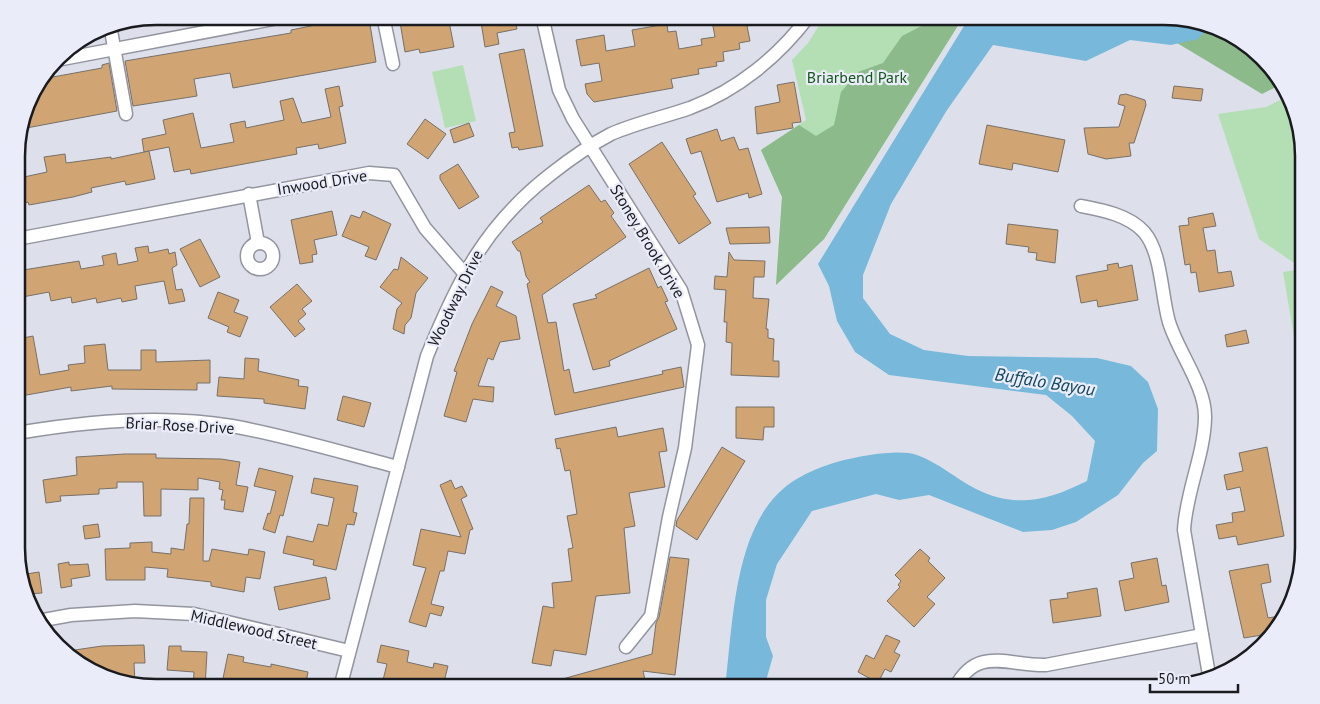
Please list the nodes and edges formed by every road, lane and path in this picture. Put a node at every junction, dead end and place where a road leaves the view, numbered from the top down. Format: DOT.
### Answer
graph roads {
  1 [pos="241,25"];
  2 [pos="386,25"];
  3 [pos="544,25"];
  4 [pos="801,25"];
  5 [pos="111,33"];
  6 [pos="114,49"];
  7 [pos="69,58"];
  8 [pos="393,64"];
  9 [pos="126,114"];
  10 [pos="590,146"];
  11 [pos="250,194"];
  12 [pos="1081,206"];
  13 [pos="25,237"];
  14 [pos="258,243"];
  15 [pos="465,274"];
  16 [pos="25,432"];
  17 [pos="398,467"];
  18 [pos="46,620"];
  19 [pos="1202,635"];
  20 [pos="626,647"];
  21 [pos="350,651"];
  22 [pos="1208,671"];
  23 [pos="342,679"];
  24 [pos="959,679"];
  1 -- 6 [label="street"];
  2 -- 8 [label="street"];
  3 -- 10 [label="street, Stoney Brook Drive"];
  4 -- 10 [label="street, Woodway Drive"];
  5 -- 6 [label="street"];
  6 -- 7 [label="street"];
  6 -- 9 [label="street"];
  10 -- 15 [label="street, Woodway Drive"];
  10 -- 20 [label="street, Stoney Brook Drive"];
  11 -- 13 [label="street, Inwood Drive"];
  11 -- 14 [label="street"];
  11 -- 15 [label="street, Inwood Drive"];
  12 -- 19 [label="street"];
  15 -- 17 [label="street, Woodway Drive"];
  16 -- 17 [label="street, Briar Rose Drive"];
  17 -- 21 [label="street, Woodway Drive"];
  18 -- 21 [label="street, Middlewood Street"];
  19 -- 22 [label="street"];
  19 -- 24 [label="street"];
  21 -- 23 [label="street, Woodway Drive"];
}
